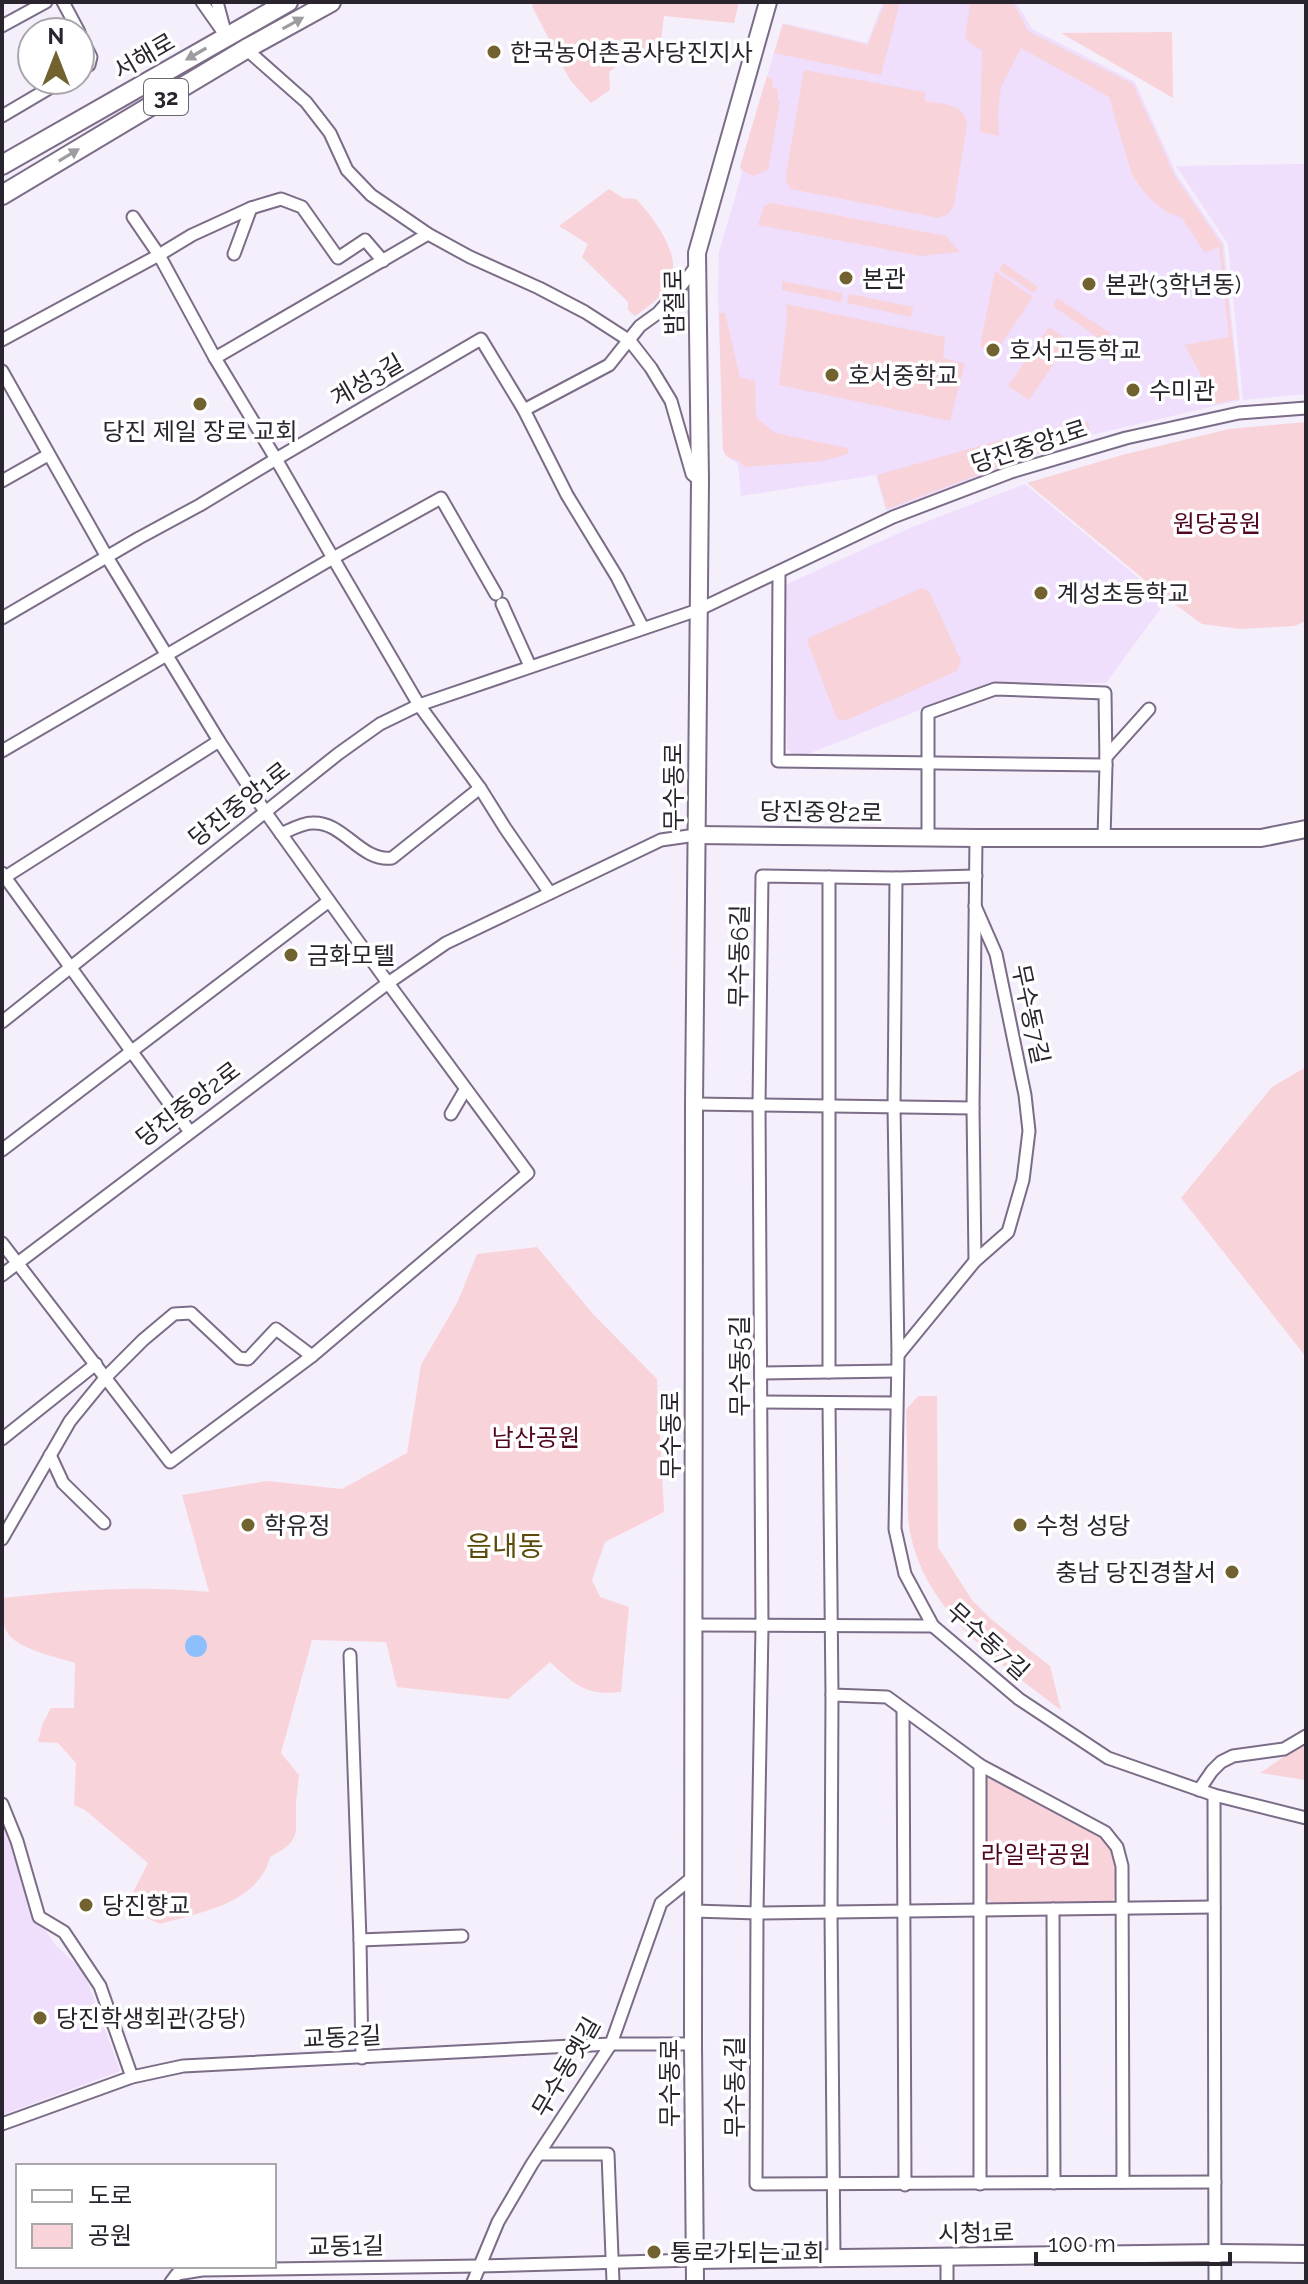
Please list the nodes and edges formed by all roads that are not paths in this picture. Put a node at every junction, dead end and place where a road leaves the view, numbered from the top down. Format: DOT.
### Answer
graph roads {
  1 [pos="46,2"];
  2 [pos="202,2"];
  3 [pos="217,2"];
  4 [pos="288,2"];
  5 [pos="331,2"];
  6 [pos="768,2"];
  7 [pos="2,26"];
  8 [pos="226,36"];
  9 [pos="246,49"];
  10 [pos="36,96"];
  11 [pos="2,116"];
  12 [pos="2,165"];
  13 [pos="2,195"];
  14 [pos="251,208"];
  15 [pos="133,217"];
  16 [pos="428,234"];
  17 [pos="234,254"];
  18 [pos="159,255"];
  19 [pos="383,261"];
  20 [pos="697,265"];
  21 [pos="2,340"];
  22 [pos="630,341"];
  23 [pos="215,358"];
  24 [pos="2,371"];
  25 [pos="1306,408"];
  26 [pos="524,410"];
  27 [pos="48,455"];
  28 [pos="276,459"];
  29 [pos="2,481"];
  30 [pos="700,481"];
  31 [pos="107,557"];
  32 [pos="333,558"];
  33 [pos="779,572"];
  34 [pos="698,610"];
  35 [pos="2,618"];
  36 [pos="643,628"];
  37 [pos="167,654"];
  38 [pos="530,666"];
  39 [pos="419,705"];
  40 [pos="1149,709"];
  41 [pos="219,741"];
  42 [pos="2,751"];
  43 [pos="1106,761"];
  44 [pos="928,763"];
  45 [pos="480,788"];
  46 [pos="264,810"];
  47 [pos="1306,829"];
  48 [pos="281,834"];
  49 [pos="696,835"];
  50 [pos="928,837"];
  51 [pos="976,838"];
  52 [pos="1104,838"];
  53 [pos="3,876"];
  54 [pos="976,876"];
  55 [pos="829,877"];
  56 [pos="896,878"];
  57 [pos="550,893"];
  58 [pos="329,901"];
  59 [pos="975,906"];
  60 [pos="72,967"];
  61 [pos="388,983"];
  62 [pos="2,1022"];
  63 [pos="132,1053"];
  64 [pos="465,1090"];
  65 [pos="694,1104"];
  66 [pos="759,1105"];
  67 [pos="829,1106"];
  68 [pos="894,1107"];
  69 [pos="973,1108"];
  70 [pos="451,1114"];
  71 [pos="190,1132"];
  72 [pos="2,1150"];
  73 [pos="2,1243"];
  74 [pos="975,1261"];
  75 [pos="17,1264"];
  76 [pos="2,1275"];
  77 [pos="898,1355"];
  78 [pos="312,1356"];
  79 [pos="96,1364"];
  80 [pos="897,1371"];
  81 [pos="829,1372"];
  82 [pos="761,1373"];
  83 [pos="106,1377"];
  84 [pos="761,1402"];
  85 [pos="829,1403"];
  86 [pos="896,1403"];
  87 [pos="2,1439"];
  88 [pos="50,1455"];
  89 [pos="104,1523"];
  90 [pos="2,1539"];
  91 [pos="695,1625"];
  92 [pos="831,1626"];
  93 [pos="933,1626"];
  94 [pos="762,1627"];
  95 [pos="350,1655"];
  96 [pos="832,1695"];
  97 [pos="903,1710"];
  98 [pos="1306,1736"];
  99 [pos="980,1765"];
  100 [pos="1199,1790"];
  101 [pos="1214,1795"];
  102 [pos="2,1804"];
  103 [pos="1306,1818"];
  104 [pos="693,1877"];
  105 [pos="1214,1907"];
  106 [pos="1122,1908"];
  107 [pos="1053,1909"];
  108 [pos="694,1911"];
  109 [pos="904,1911"];
  110 [pos="979,1911"];
  111 [pos="831,1912"];
  112 [pos="757,1913"];
  113 [pos="462,1936"];
  114 [pos="360,1940"];
  115 [pos="611,2044"];
  116 [pos="693,2044"];
  117 [pos="362,2058"];
  118 [pos="132,2077"];
  119 [pos="2,2124"];
  120 [pos="539,2154"];
  121 [pos="1123,2182"];
  122 [pos="1215,2182"];
  123 [pos="1054,2183"];
  124 [pos="980,2184"];
  125 [pos="834,2185"];
  126 [pos="905,2185"];
  127 [pos="1216,2253"];
  128 [pos="1306,2254"];
  129 [pos="834,2258"];
  130 [pos="947,2258"];
  131 [pos="695,2260"];
  132 [pos="612,2263"];
  133 [pos="479,2266"];
  134 [pos="171,2282"];
  135 [pos="473,2282"];
  136 [pos="613,2282"];
  137 [pos="695,2282"];
  138 [pos="947,2282"];
  139 [pos="1215,2282"];
  1 -- 7 [label="street"];
  2 -- 8 [label="street"];
  3 -- 8 [label="street"];
  4 -- 8 [label="main road, 서해로"];
  9 -- 5 [label="main road, 서해로 / 32, one-way"];
  6 -- 20 [label="street, 밤절로"];
  8 -- 12 [label="main road, 서해로, one-way"];
  13 -- 9 [label="main road, 서해로 / 32, one-way"];
  9 -- 16 [label="street"];
  10 -- 11 [label="street"];
  14 -- 17 [label="street"];
  14 -- 18 [label="street"];
  14 -- 19 [label="street"];
  15 -- 18 [label="street"];
  16 -- 19 [label="street"];
  16 -- 22 [label="street"];
  18 -- 21 [label="street"];
  18 -- 23 [label="street"];
  19 -- 23 [label="street"];
  20 -- 22 [label="street"];
  20 -- 30 [label="street, 밤절로"];
  22 -- 26 [label="street"];
  22 -- 30 [label="street"];
  23 -- 28 [label="street"];
  24 -- 27 [label="street"];
  25 -- 33 [label="street, 당진중앙1로"];
  26 -- 28 [label="street, 계성3길"];
  26 -- 36 [label="street"];
  27 -- 29 [label="street"];
  27 -- 31 [label="street"];
  28 -- 31 [label="street, 계성3길"];
  28 -- 32 [label="street"];
  30 -- 34 [label="street, 밤절로"];
  31 -- 35 [label="street, 계성3길"];
  31 -- 37 [label="street"];
  32 -- 37 [label="street"];
  32 -- 38 [label="street"];
  32 -- 39 [label="street"];
  33 -- 34 [label="street, 당진중앙1로"];
  33 -- 44 [label="street"];
  34 -- 36 [label="street, 당진중앙1로"];
  34 -- 49 [label="street, 무수동로"];
  36 -- 38 [label="street, 당진중앙1로"];
  37 -- 41 [label="street"];
  37 -- 42 [label="street"];
  38 -- 39 [label="street, 당진중앙1로"];
  39 -- 45 [label="street"];
  39 -- 46 [label="street, 당진중앙1로"];
  40 -- 43 [label="street"];
  41 -- 46 [label="street"];
  41 -- 53 [label="street"];
  43 -- 44 [label="street"];
  43 -- 44 [label="street"];
  43 -- 52 [label="street"];
  44 -- 50 [label="street"];
  45 -- 48 [label="street"];
  45 -- 57 [label="street"];
  46 -- 48 [label="street"];
  46 -- 60 [label="street, 당진중앙1로"];
  47 -- 52 [label="street, 당진중앙2로"];
  48 -- 58 [label="street"];
  49 -- 50 [label="street, 당진중앙2로"];
  49 -- 57 [label="street, 당진중앙2로"];
  49 -- 65 [label="street, 무수동로"];
  50 -- 51 [label="street, 당진중앙2로"];
  51 -- 52 [label="street, 당진중앙2로"];
  51 -- 54 [label="street, 무수동7길"];
  53 -- 60 [label="street"];
  54 -- 56 [label="street, 무수동6길"];
  54 -- 59 [label="street, 무수동7길"];
  55 -- 56 [label="street, 무수동6길"];
  55 -- 66 [label="street, 무수동6길"];
  55 -- 67 [label="street"];
  56 -- 68 [label="street"];
  57 -- 61 [label="street, 당진중앙2로"];
  58 -- 61 [label="street"];
  58 -- 63 [label="street"];
  59 -- 69 [label="street, 무수동7길"];
  59 -- 74 [label="street, 무수동7길"];
  60 -- 62 [label="street, 당진중앙1로"];
  60 -- 63 [label="street"];
  61 -- 64 [label="street"];
  61 -- 71 [label="street, 당진중앙2로"];
  63 -- 71 [label="street"];
  63 -- 72 [label="street"];
  64 -- 70 [label="street"];
  64 -- 78 [label="street"];
  65 -- 66 [label="street"];
  65 -- 91 [label="street, 무수동로"];
  66 -- 67 [label="street"];
  66 -- 82 [label="street, 무수동5길"];
  67 -- 68 [label="street"];
  67 -- 81 [label="street"];
  68 -- 69 [label="street"];
  68 -- 77 [label="street, 무수동7길"];
  69 -- 74 [label="street, 무수동7길"];
  71 -- 75 [label="street, 당진중앙2로"];
  73 -- 75 [label="street"];
  74 -- 77 [label="street, 무수동7길"];
  75 -- 76 [label="street, 당진중앙2로"];
  75 -- 79 [label="street"];
  77 -- 80 [label="street, 무수동7길"];
  78 -- 83 [label="street"];
  78 -- 83 [label="street"];
  79 -- 83 [label="street"];
  79 -- 87 [label="street"];
  80 -- 81 [label="street"];
  80 -- 86 [label="street, 무수동7길"];
  81 -- 82 [label="street"];
  82 -- 84 [label="street, 무수동5길"];
  83 -- 88 [label="street"];
  84 -- 85 [label="street"];
  84 -- 94 [label="street, 무수동5길"];
  85 -- 86 [label="street"];
  85 -- 92 [label="street"];
  86 -- 93 [label="street, 무수동7길"];
  88 -- 89 [label="street"];
  88 -- 90 [label="street"];
  91 -- 94 [label="street"];
  91 -- 104 [label="street, 무수동로"];
  92 -- 93 [label="street"];
  92 -- 94 [label="street"];
  92 -- 96 [label="street"];
  93 -- 100 [label="street, 무수동7길"];
  94 -- 112 [label="street, 무수동4길"];
  95 -- 114 [label="street"];
  96 -- 97 [label="street"];
  96 -- 111 [label="street"];
  97 -- 99 [label="street"];
  97 -- 109 [label="street"];
  98 -- 100 [label="street"];
  99 -- 106 [label="street"];
  99 -- 110 [label="street"];
  100 -- 101 [label="street, 무수동7길"];
  101 -- 103 [label="street, 무수동7길"];
  101 -- 105 [label="street"];
  102 -- 118 [label="street"];
  104 -- 108 [label="street, 무수동로"];
  104 -- 115 [label="street, 무수동옛길"];
  105 -- 106 [label="street"];
  105 -- 122 [label="street"];
  106 -- 107 [label="street"];
  106 -- 121 [label="street"];
  107 -- 110 [label="street"];
  107 -- 123 [label="street"];
  108 -- 112 [label="street"];
  108 -- 116 [label="street, 무수동로"];
  109 -- 110 [label="street"];
  109 -- 111 [label="street"];
  109 -- 126 [label="street"];
  110 -- 124 [label="street"];
  111 -- 112 [label="street"];
  111 -- 125 [label="street"];
  112 -- 125 [label="street, 무수동4길"];
  113 -- 114 [label="street"];
  114 -- 117 [label="street"];
  115 -- 116 [label="street, 교동2길"];
  115 -- 117 [label="street, 교동2길"];
  115 -- 120 [label="street, 무수동옛길"];
  116 -- 131 [label="street, 무수동로"];
  117 -- 118 [label="street, 교동2길"];
  118 -- 119 [label="street, 교동2길"];
  120 -- 132 [label="street"];
  120 -- 133 [label="street, 무수동옛길"];
  121 -- 122 [label="street, 무수동4길"];
  121 -- 123 [label="street, 무수동4길"];
  122 -- 127 [label="street"];
  123 -- 124 [label="street, 무수동4길"];
  124 -- 126 [label="street, 무수동4길"];
  125 -- 126 [label="street, 무수동4길"];
  125 -- 129 [label="street"];
  127 -- 128 [label="street, 시청1로"];
  127 -- 130 [label="street, 시청1로"];
  127 -- 139 [label="street"];
  129 -- 130 [label="street, 시청1로"];
  129 -- 131 [label="street, 시청1로"];
  130 -- 138 [label="street"];
  131 -- 132 [label="street"];
  131 -- 137 [label="street, 무수동로"];
  132 -- 133 [label="street"];
  132 -- 136 [label="street"];
  133 -- 134 [label="street, 교동1길"];
  133 -- 135 [label="street, 무수동옛길"];
}
